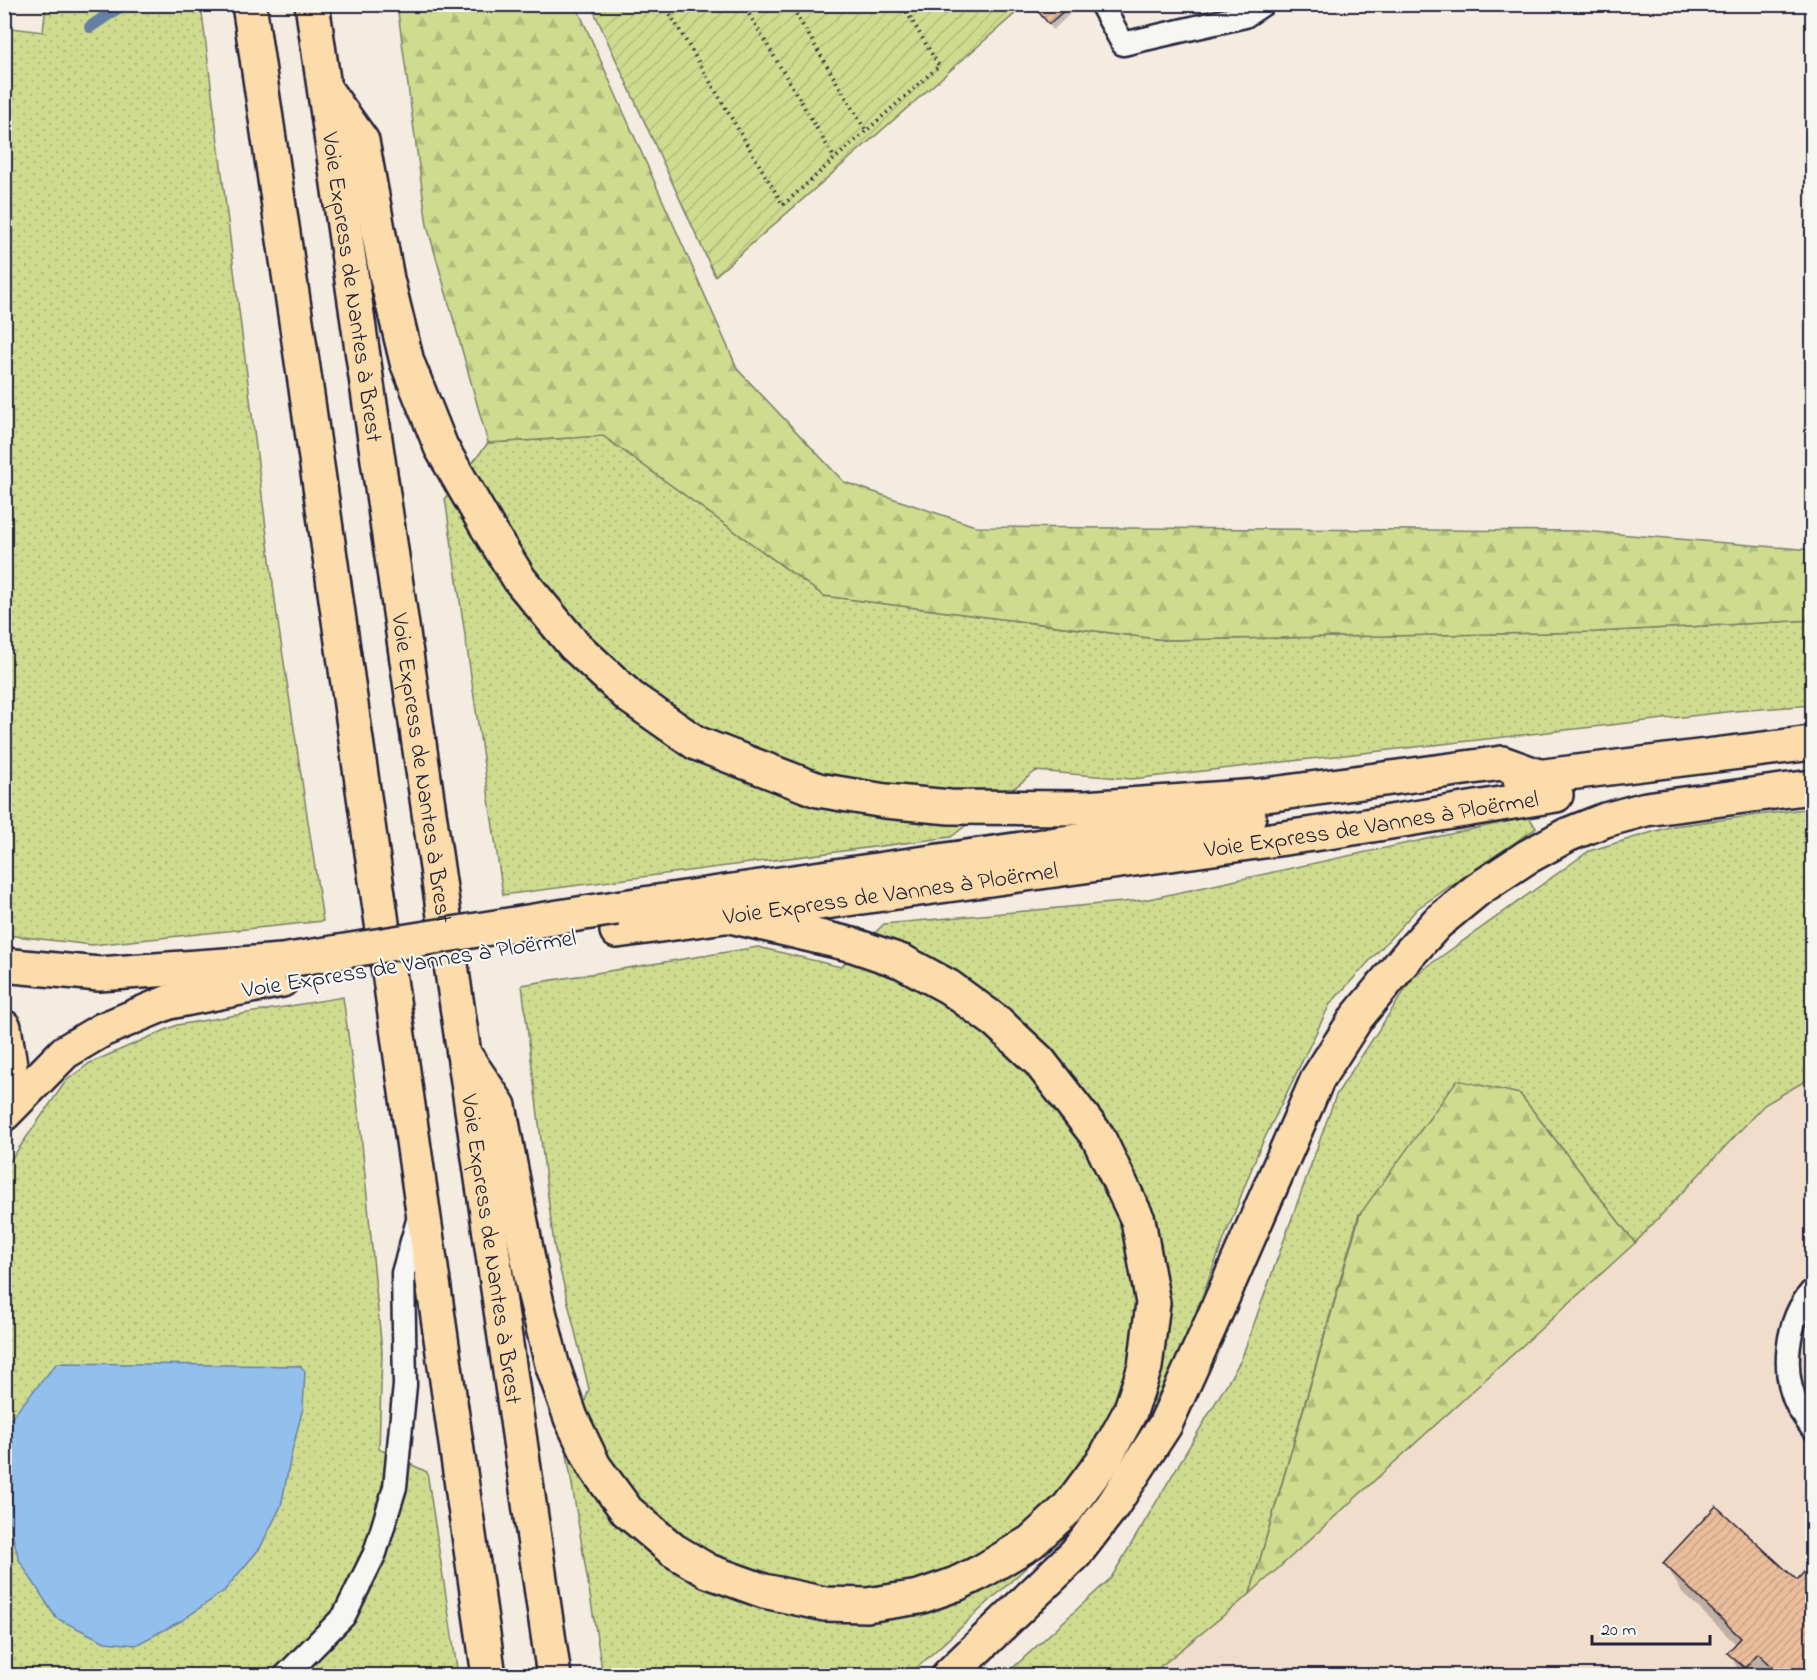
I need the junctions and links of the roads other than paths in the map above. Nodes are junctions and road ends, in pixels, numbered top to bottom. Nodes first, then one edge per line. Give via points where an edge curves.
1 (249, 4) edge
2 (312, 4) edge
3 (1101, 4) edge
4 (1263, 4) edge
5 (324, 87) junction
6 (1812, 743) edge
7 (1812, 765) edge
8 (1541, 777) junction
9 (1812, 787) edge
10 (730, 916) junction
11 (616, 919) junction
12 (4, 964) edge
13 (282, 970) junction
14 (4, 1027) edge
15 (464, 1054) junction
16 (4, 1094) edge
17 (4, 1114) edge
18 (422, 1210) junction
19 (1812, 1291) edge
20 (1812, 1428) edge
21 (285, 1676) edge
22 (489, 1676) edge
23 (554, 1676) edge
24 (948, 1676) edge

1 - 18 highway
2 - 5 highway, Voie Express de Nantes à Brest
3 - 4 lane via 1123,44 1245,16
5 - 8 highway via 362,141 387,279 407,362 441,447 520,580 574,645 630,696 696,743 818,790 950,807 1084,808 1258,796 1502,762
5 - 15 highway, Voie Express de Nantes à Brest
6 - 8 highway, Voie Express de Vannes à Ploërmel
7 - 10 highway, Voie Express de Vannes à Ploërmel via 1528,799 1335,831
8 - 11 highway, Voie Express de Vannes à Ploërmel via 1316,807
9 - 24 highway via 1646,809 1605,820 1527,857 1437,923 1357,1017 1318,1078 1165,1425 1075,1554
10 - 11 highway, Voie Express de Vannes à Ploërmel
10 - 15 highway via 853,945 903,962 949,987 987,1015 1039,1061 1098,1137 1138,1220 1153,1303 1145,1367 1130,1412 1105,1458 1067,1509 1032,1542 981,1572 919,1597 867,1605 825,1604 764,1591 708,1571 673,1550 627,1511 594,1466 563,1396 534,1291 499,1106
11 - 13 highway, Voie Express de Vannes à Ploërmel
12 - 13 highway, Voie Express de Vannes à Ploërmel via 99,974
13 - 17 highway, Voie Express de Vannes à Ploërmel via 170,1002 102,1030 65,1052
14 - 16 highway via 10,1065
15 - 23 highway, Voie Express de Nantes à Brest
18 - 21 lane via 403,1273 405,1385 395,1487 375,1553 344,1616
18 - 22 highway
19 - 20 lane via 1803,1301 1790,1337 1787,1370 1798,1407

